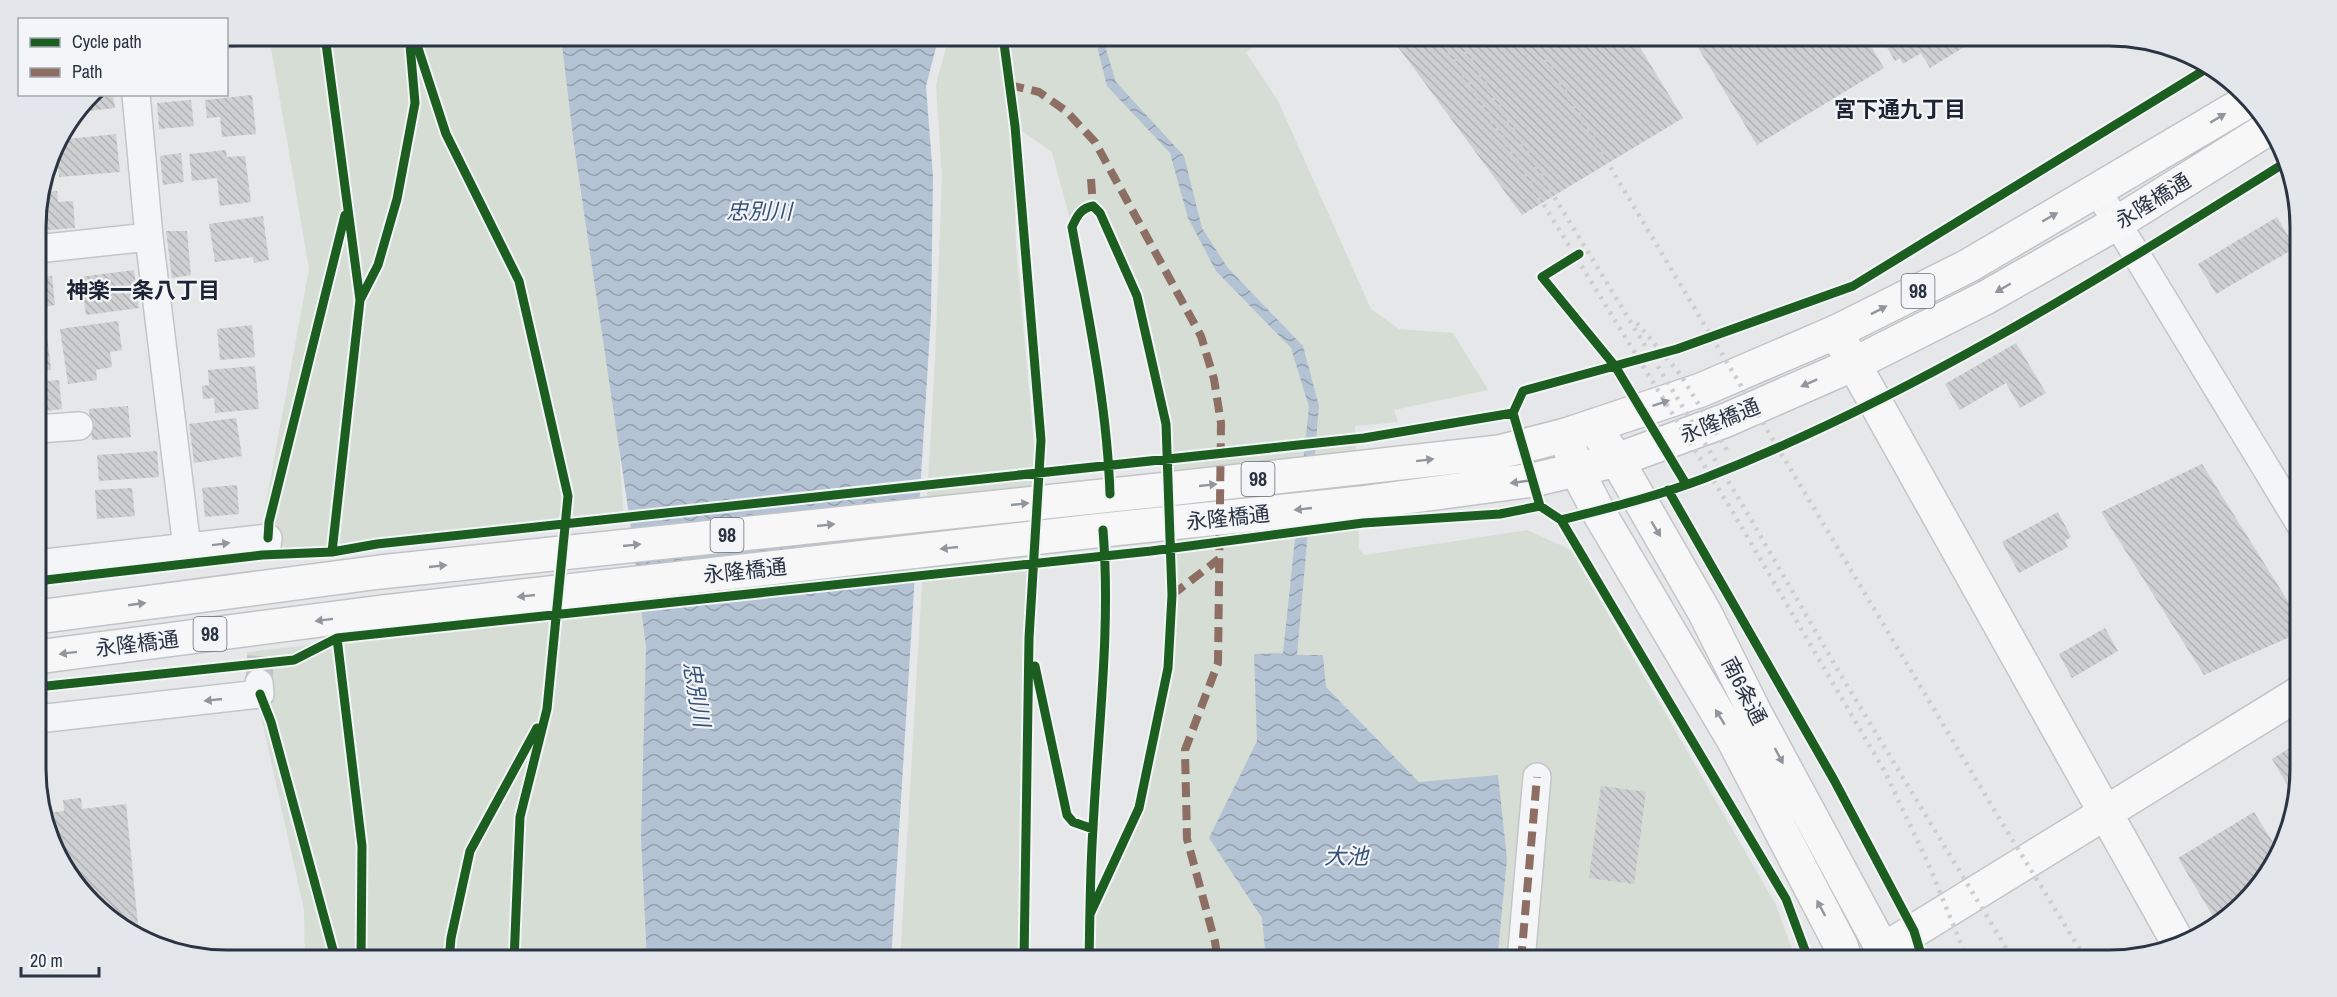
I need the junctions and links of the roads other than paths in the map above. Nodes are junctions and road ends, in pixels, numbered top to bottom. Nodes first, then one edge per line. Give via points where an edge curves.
1 (136, 96) edge
2 (2242, 104) edge
3 (2263, 132) edge
4 (2097, 190) junction
5 (2117, 224) junction
6 (149, 237) junction
7 (47, 248) edge
8 (1836, 332) junction
9 (1854, 364) junction
10 (79, 426) dead end
11 (47, 428) edge
12 (1580, 430) junction
13 (1617, 460) junction
14 (1576, 469) junction
15 (2290, 508) edge
16 (267, 545) dead end
17 (187, 548) junction
18 (47, 563) edge
19 (47, 616) edge
20 (47, 656) edge
21 (259, 683) dead end
22 (2290, 699) edge
23 (47, 718) edge
24 (1537, 777) dead end
25 (2105, 812) junction
26 (2176, 938) edge
27 (1522, 950) edge
28 (1842, 950) edge
29 (1882, 950) edge
30 (1893, 950) edge

1 - 6 street
4 -> 2 main road, 永隆橋通 / 98
3 - 5 main road, 永隆橋通 / 98
4 - 5 street
8 -> 4 main road, 永隆橋通 / 98 via 1968,266
5 -> 9 main road, 永隆橋通 / 98 via 1985,298
5 - 15 street
6 - 7 street
6 - 17 street
8 - 9 main road
12 -> 8 main road, 永隆橋通 / 98 via 1701,390
9 -> 13 main road, 永隆橋通 / 98 via 1724,421
9 - 25 main road
10 - 11 street
12 - 13 main road, 南6条通
12 - 14 main road, 南6条通
19 -> 12 main road, 永隆橋通 / 98 via 380,572 1499,452
13 - 14 main road, 永隆橋通 / 98
13 -> 29 main road, 南6条通 via 1705,613
14 -> 20 main road, 永隆橋通 / 98 via 1533,480 1361,503 382,612
28 -> 14 main road, 南6条通 via 1732,739
17 -> 16 street via 268,538
17 - 18 street
21 -> 23 street via 260,694
22 - 25 main road
24 - 27 street
25 - 26 main road
25 - 30 main road

